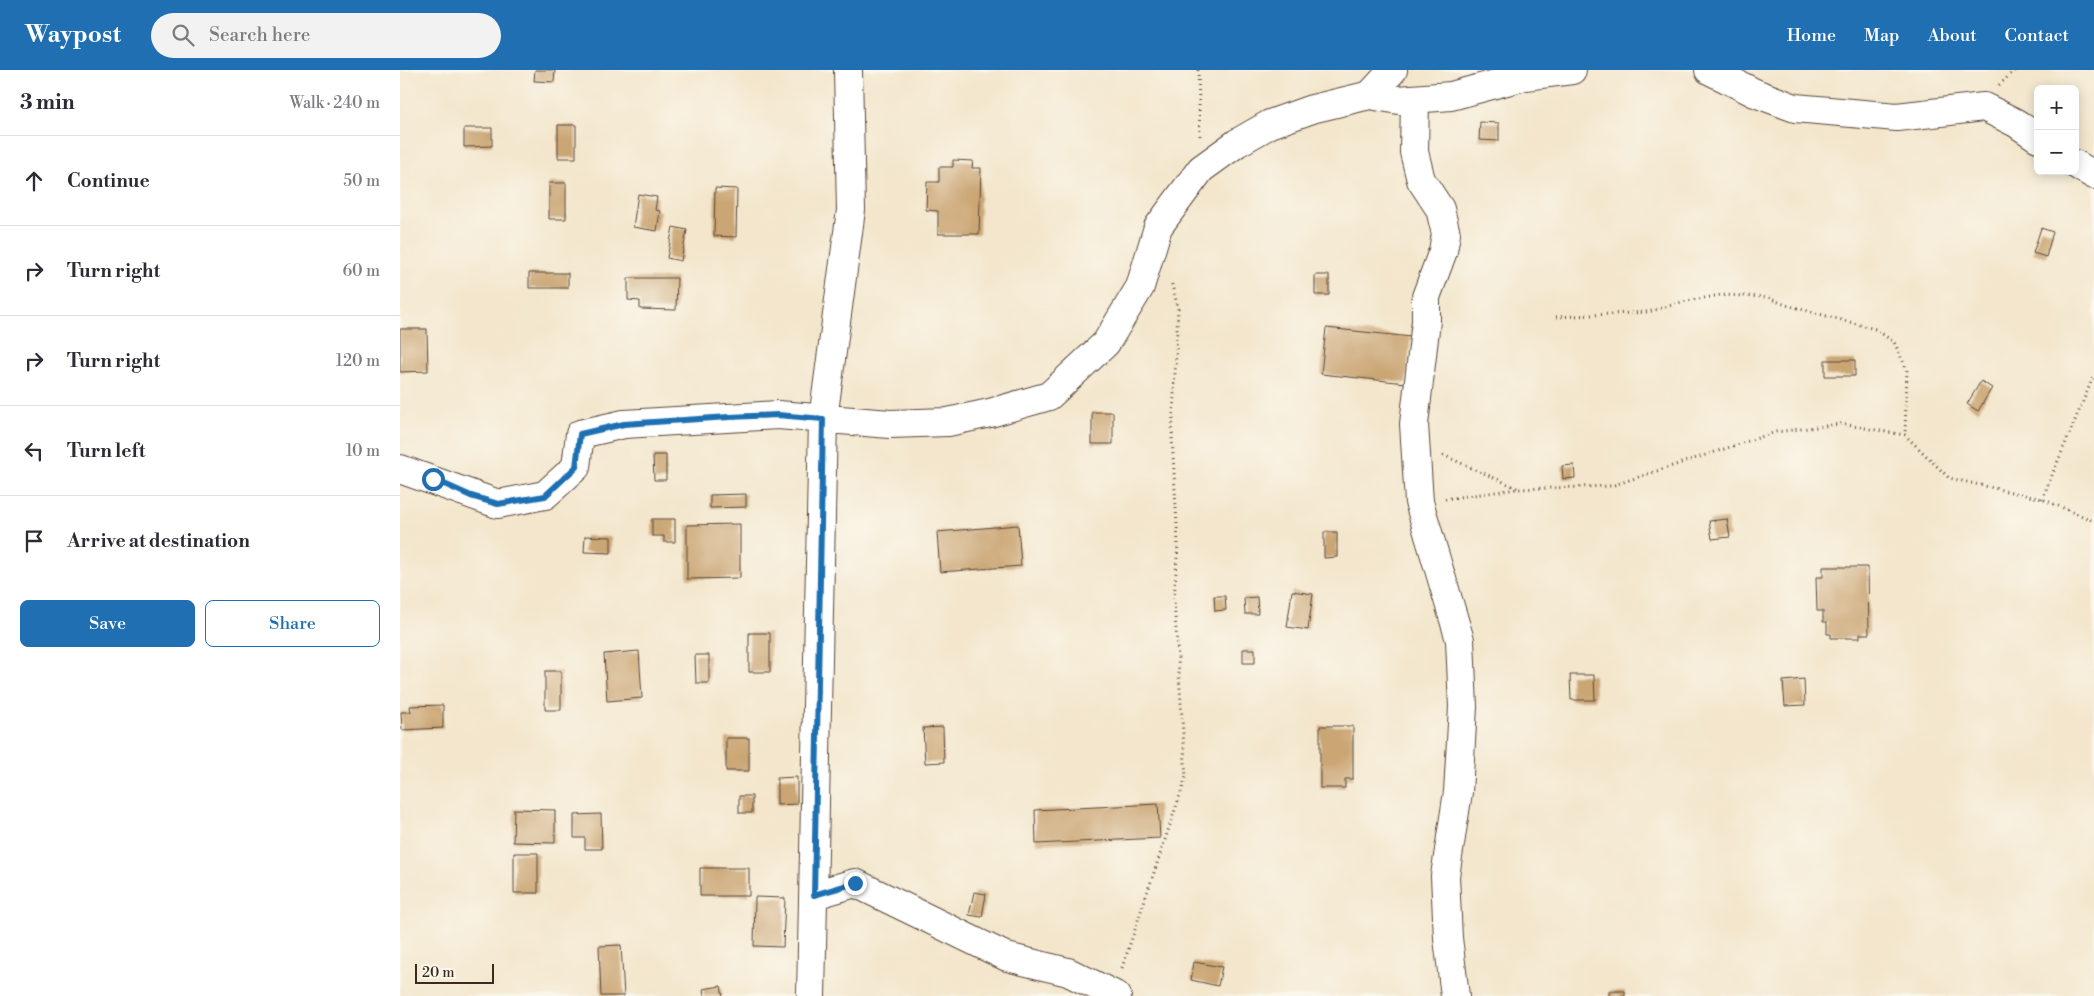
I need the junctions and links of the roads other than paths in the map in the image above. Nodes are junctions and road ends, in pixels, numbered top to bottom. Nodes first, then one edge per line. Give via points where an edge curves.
1 (848, 70) edge
2 (1393, 70) edge
3 (1572, 70) edge
4 (1709, 70) edge
5 (1370, 95) junction
6 (1416, 100) junction
7 (2034, 135) edge
8 (2079, 167) edge
9 (2094, 176) edge
10 (823, 419) junction
11 (400, 469) edge
12 (814, 895) junction
13 (1115, 995) edge
14 (811, 996) edge
15 (1455, 996) edge

1 - 10 street via 851,210
2 - 5 street
3 - 6 street via 1525,76 1451,96
4 - 7 street via 1795,108 1897,117 1984,107
5 - 6 street
5 - 10 street via 1312,109 1270,124 1202,169 1158,228 1140,287 1106,343 1049,396 948,422 890,424
6 - 15 street via 1414,152 1422,180 1440,209 1446,234 1426,297 1414,424 1419,502 1460,640 1463,707 1458,792 1445,876
8 - 9 street
10 - 11 street via 778,415 729,417 624,424 580,434 576,467 545,496 498,504
10 - 12 street
12 - 13 street via 855,883 1007,957 1068,972
12 - 14 street

